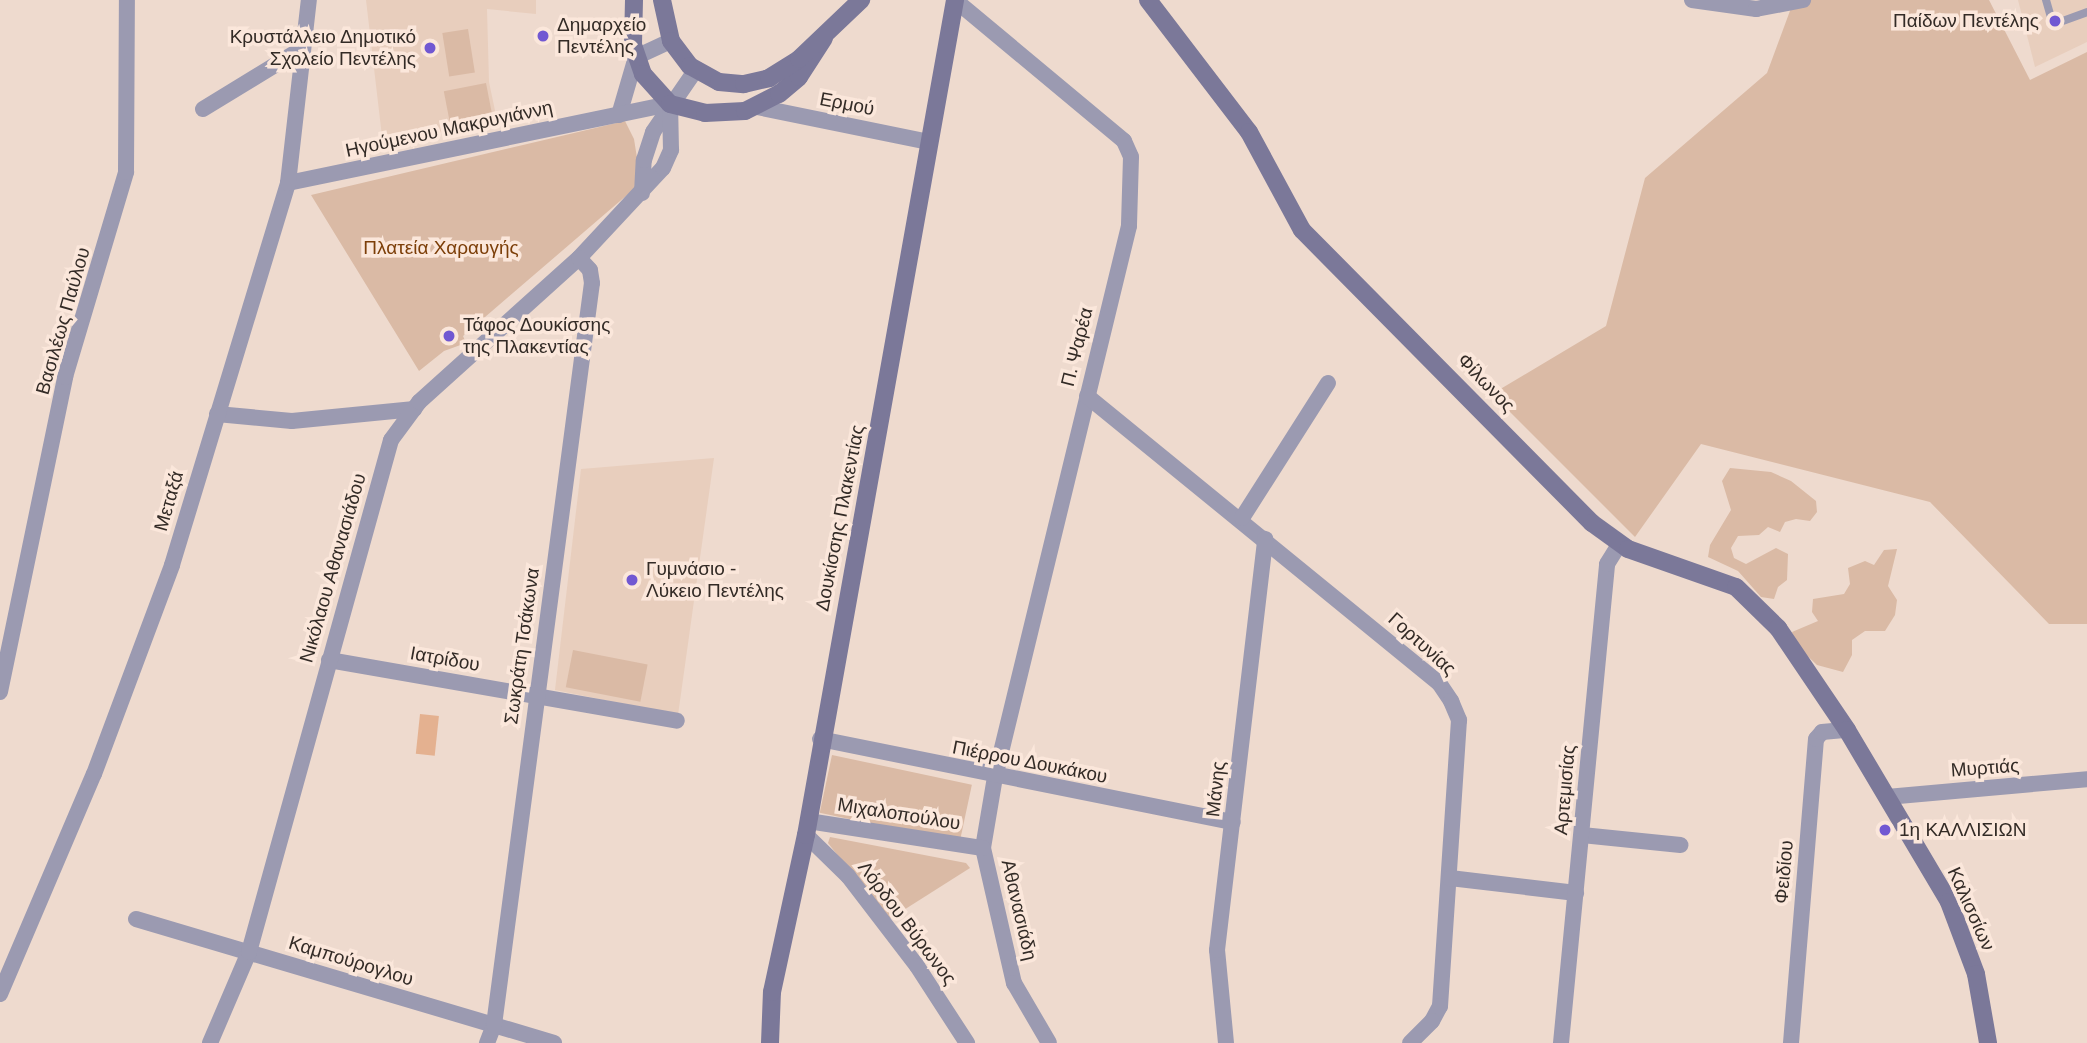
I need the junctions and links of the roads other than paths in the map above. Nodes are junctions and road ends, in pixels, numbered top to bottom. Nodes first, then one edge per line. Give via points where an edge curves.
1 (127, 0) edge
2 (309, 0) edge
3 (634, 0) edge
4 (662, 0) edge
5 (861, 0) edge
6 (955, 0) edge
7 (1149, 0) edge
8 (1692, 0) edge
9 (1803, 0) edge
10 (2046, 0) edge
11 (2087, 12) edge
12 (824, 38) junction
13 (671, 41) junction
14 (303, 48) junction
15 (636, 57) junction
16 (695, 71) junction
17 (670, 104) junction
18 (757, 107) junction
19 (203, 109) dead end
20 (619, 115) junction
21 (929, 142) junction
22 (288, 183) junction
23 (642, 193) junction
24 (579, 257) junction
25 (1328, 383) dead end
26 (1087, 396) junction
27 (414, 409) junction
28 (217, 414) junction
29 (1242, 518) junction
30 (1265, 539) junction
31 (1619, 545) junction
32 (329, 660) junction
33 (0, 692) edge
34 (536, 696) junction
35 (677, 721) dead end
36 (1847, 730) junction
37 (820, 739) junction
38 (995, 778) junction
39 (2087, 779) edge
40 (1886, 797) junction
41 (1233, 822) junction
42 (807, 828) junction
43 (1582, 835) junction
44 (1680, 845) dead end
45 (983, 848) junction
46 (1450, 878) junction
47 (1576, 893) junction
48 (136, 919) dead end
49 (249, 953) junction
50 (0, 994) edge
51 (494, 1025) junction
52 (210, 1043) edge
53 (487, 1043) edge
54 (554, 1043) edge
55 (770, 1043) edge
56 (967, 1043) edge
57 (1049, 1043) edge
58 (1226, 1043) edge
59 (1410, 1043) edge
60 (1561, 1043) edge
61 (1791, 1043) edge
62 (1988, 1043) edge

1 - 33 street, Βασιλέως Παύλου via 126,172 65,377
2 - 14 street, Μεταξά
3 - 15 main road via 631,25
4 - 13 main road
5 - 12 main road
6 - 21 main road, Δουκίσσης Πλακεντίας
6 - 26 street, Π. Ψαρέα via 1124,141 1131,157 1129,226
7 - 31 main road, Φίλωνος via 1250,132 1302,230
8 - 9 street via 1756,9
10 - 11 lane via 2051,18 2060,22
12 - 16 main road via 799,59 757,82 719,82
12 - 18 main road via 799,77
13 - 15 street
13 - 16 main road
14 - 19 street
14 - 22 street, Μεταξά
15 - 17 main road via 648,82
15 - 20 street
16 - 17 street
17 - 18 main road via 712,113
17 - 20 street, Ηγούμενου Μακρυγιάννη
17 - 23 street via 648,144
17 - 23 street, Νικόλαου Αθανασιάδου via 671,150
18 - 21 street, Ερμού
20 - 22 street, Ηγούμενου Μακρυγιάννη
21 - 37 main road, Δουκίσσης Πλακεντίας
22 - 28 street, Μεταξά
23 - 24 street, Νικόλαου Αθανασιάδου
24 - 27 street, Νικόλαου Αθανασιάδου
24 - 34 street, Σωκράτη Τσάκωνα via 590,270 592,283
25 - 29 street
26 - 29 street, Γορτυνίας
26 - 38 street, Π. Ψαρέα
27 - 28 street via 292,421
27 - 32 street, Νικόλαου Αθανασιάδου via 391,440
28 - 50 street, Μεταξά via 172,565 109,735
29 - 30 street, Γορτυνίας
30 - 41 street, Μάνης
30 - 46 street, Γορτυνίας via 1439,683 1451,701 1459,720
31 - 36 main road, Φίλωνος via 1748,595 1797,654
31 - 43 street, Αρτεμισίας via 1607,564
32 - 34 street, Ιατρίδου
32 - 49 street, Νικόλαου Αθανασιάδου
34 - 35 street, Ιατρίδου
34 - 51 street, Σωκράτη Τσάκωνα
36 - 40 main road, Καλισσίων
36 - 61 street, Φειδίου via 1822,732 1816,739
37 - 38 street, Πιέρρου Δουκάκου
37 - 42 main road, Δουκίσσης Πλακεντίας
38 - 41 street, Πιέρρου Δουκάκου
38 - 45 street, Αθανασιάδη
39 - 40 street, Μυρτιάς
40 - 62 main road, Καλισσίων via 1933,873 1964,937 1976,974
41 - 58 street, Μάνης via 1217,950
42 - 45 street, Μιχαλοπούλου
42 - 55 main road, Δουκίσσης Πλακεντίας via 772,992
42 - 56 street, Λόρδου Βύρωνος via 917,966
43 - 44 street
43 - 47 street, Αρτεμισίας
45 - 57 street, Αθανασιάδη via 1014,983
46 - 47 street
46 - 59 street, Γορτυνίας via 1440,1006
47 - 60 street, Αρτεμισίας
48 - 49 street, Καμπούρογλου
49 - 51 street, Καμπούρογλου
49 - 52 street, Νικόλαου Αθανασιάδου
51 - 53 street, Σωκράτη Τσάκωνα
51 - 54 street, Καμπούρογλου

